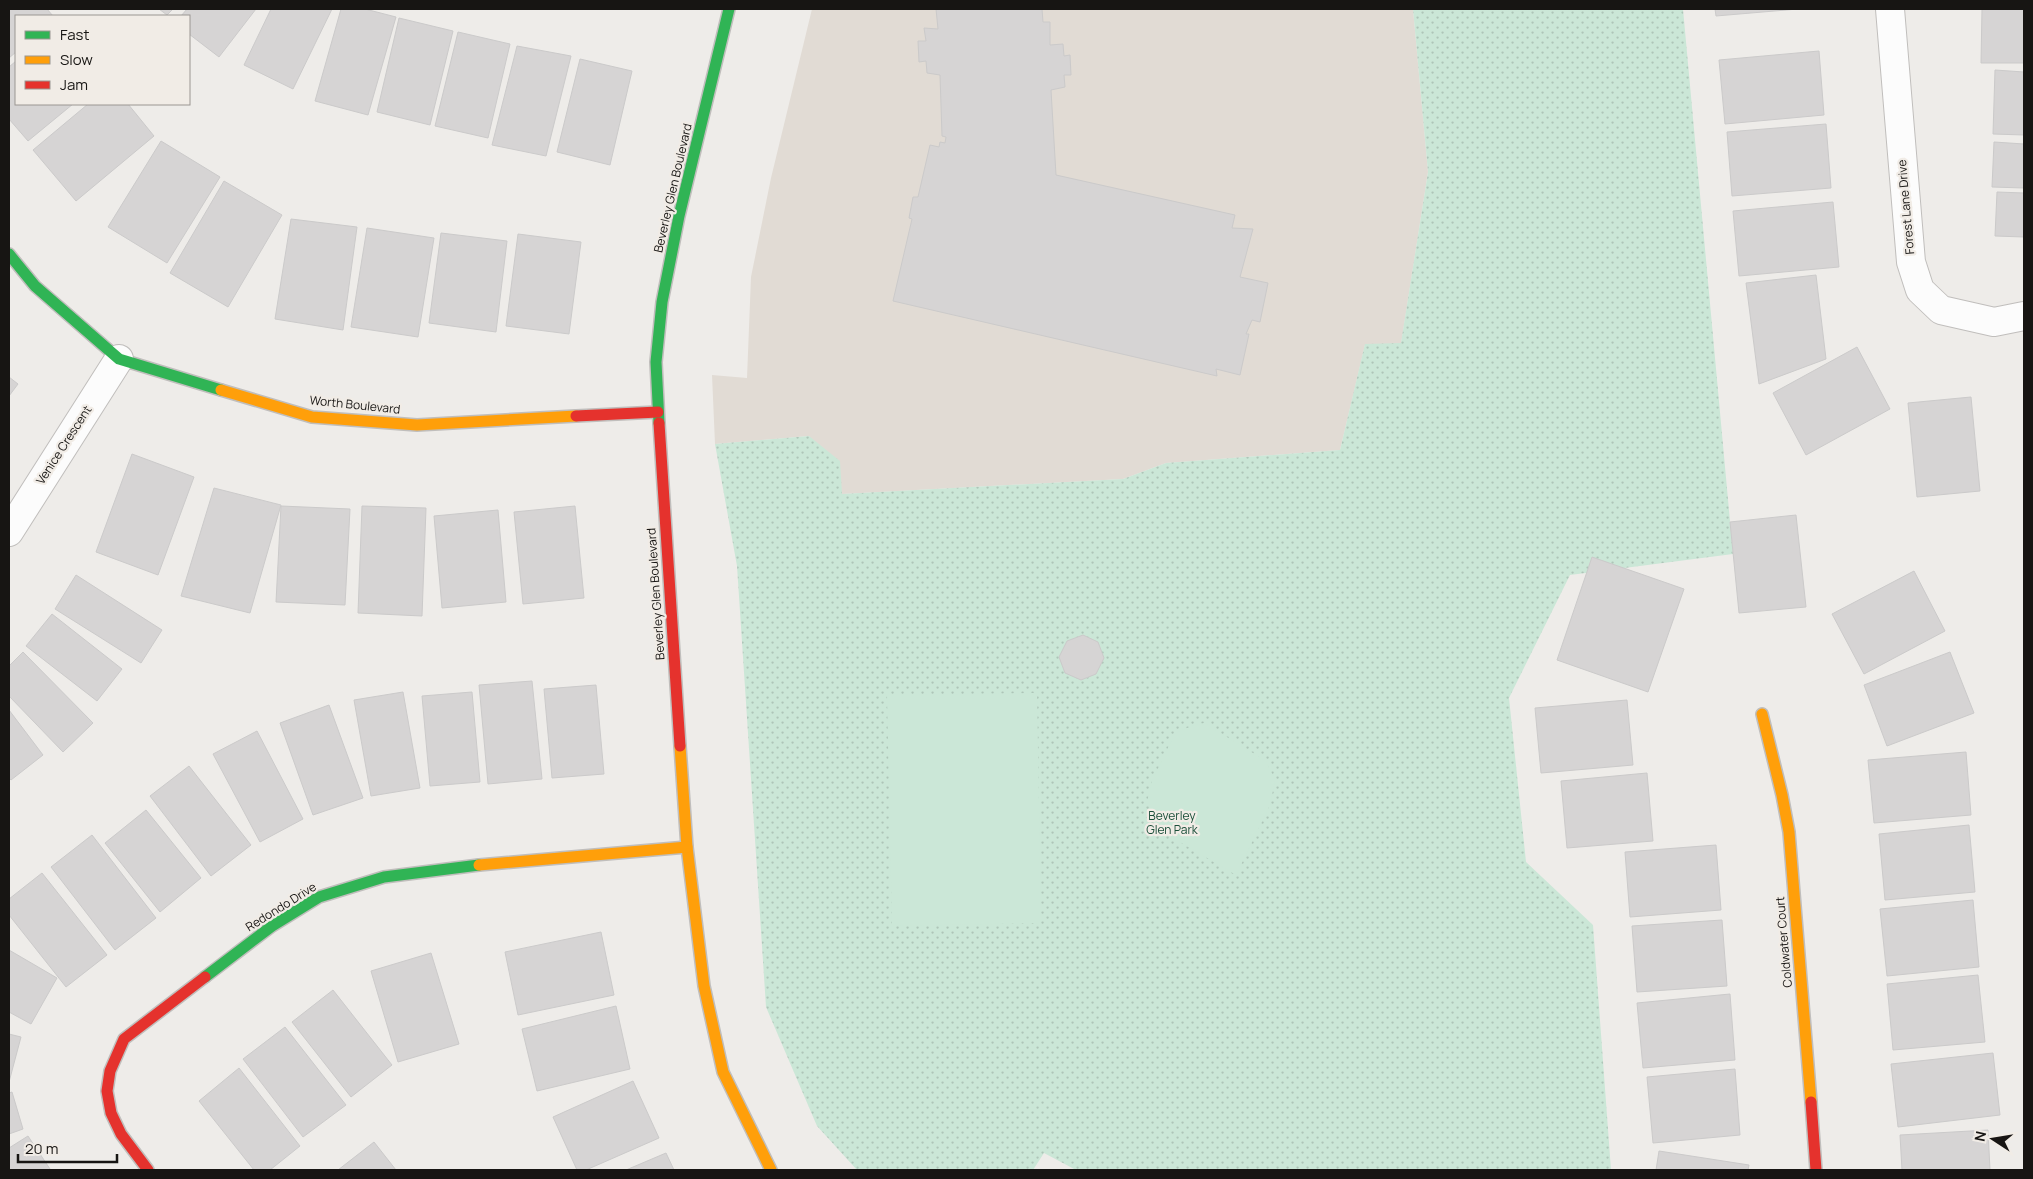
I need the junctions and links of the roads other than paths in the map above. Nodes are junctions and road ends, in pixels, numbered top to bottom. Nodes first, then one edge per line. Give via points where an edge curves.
1 (726, 9) edge
2 (1890, 9) edge
3 (9, 254) edge
4 (2024, 316) edge
5 (119, 359) junction
6 (658, 412) junction
7 (9, 532) edge
8 (1762, 714) dead end
9 (687, 847) junction
10 (148, 1170) edge
11 (771, 1170) edge
12 (1816, 1170) edge

1 - 6 street, Beverley Glen Boulevard via 662,302 656,362
2 - 4 street, Forest Lane Drive via 1911,262 1920,290 1941,310 1994,322
3 - 5 street, Worth Boulevard via 36,286
5 - 6 street, Worth Boulevard via 312,417 416,425
5 - 7 street, Venice Crescent
6 - 9 street, Beverley Glen Boulevard
8 - 12 street, Coldwater Court via 1789,832
9 - 10 street, Redondo Drive via 453,867 384,877 319,897 272,926 124,1039 112,1067 107,1091 114,1123
9 - 11 street, Beverley Glen Boulevard via 704,986 723,1072

